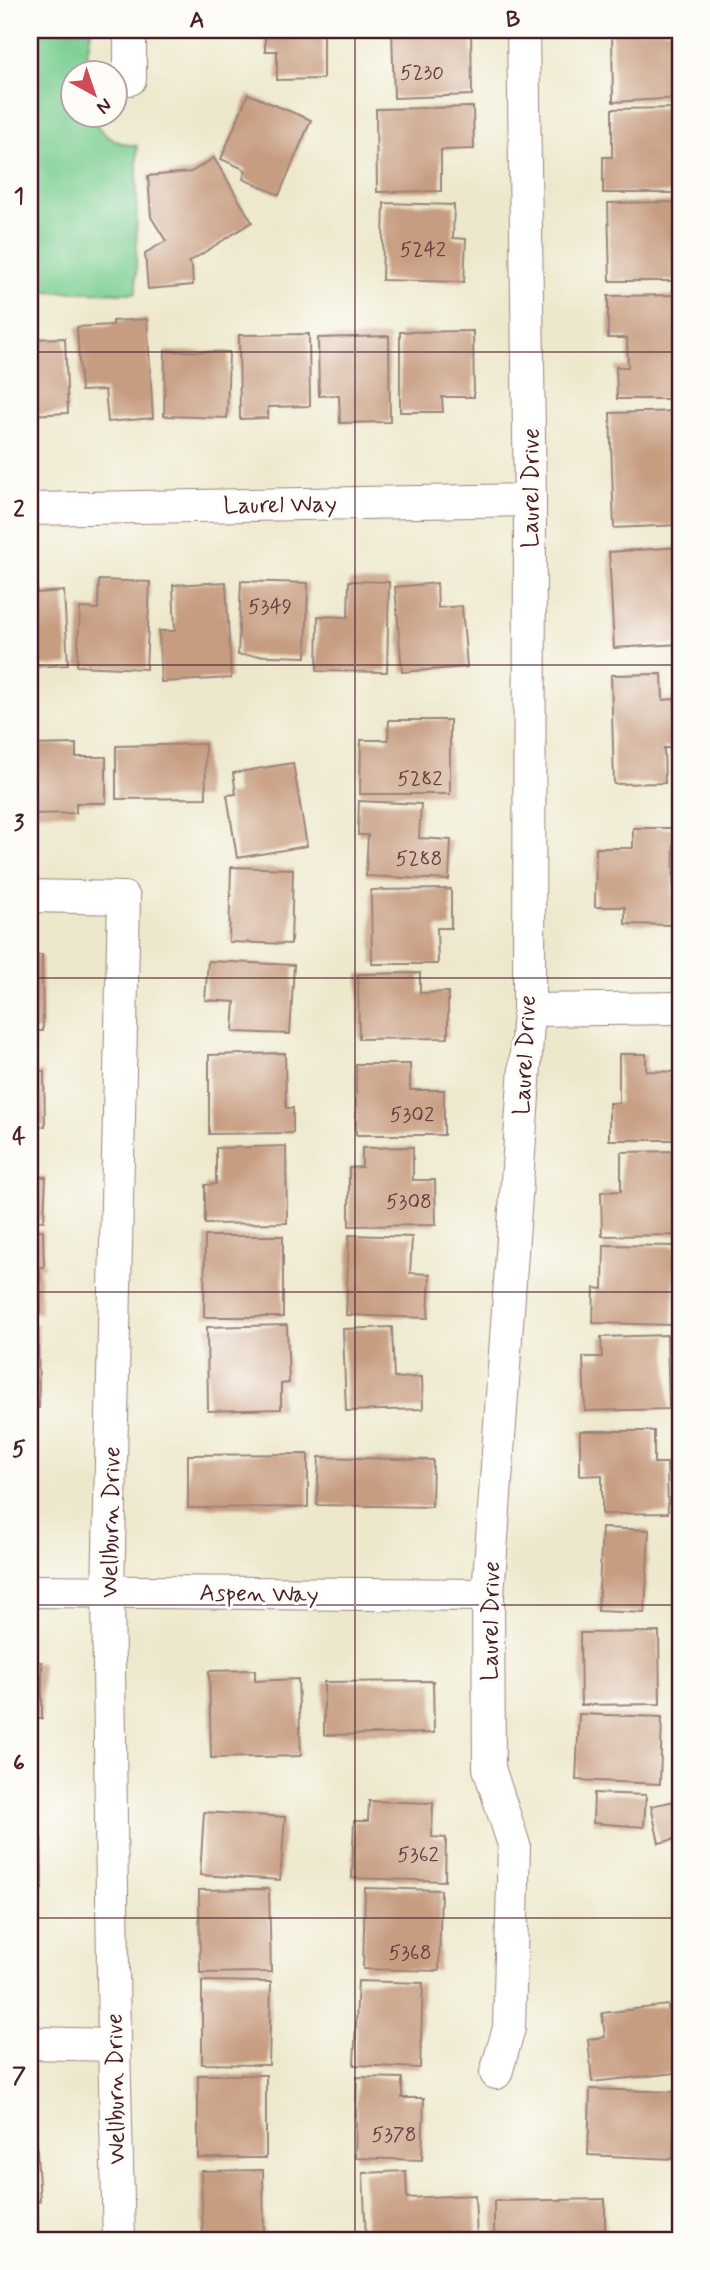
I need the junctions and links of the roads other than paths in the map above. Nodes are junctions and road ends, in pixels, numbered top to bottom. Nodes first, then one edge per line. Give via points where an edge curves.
1 (130, 30) edge
2 (523, 30) edge
3 (130, 60) edge
4 (530, 500) junction
5 (30, 509) edge
6 (30, 896) edge
7 (680, 1008) edge
8 (528, 1010) junction
9 (30, 1591) edge
10 (108, 1592) junction
11 (488, 1595) junction
12 (30, 2043) edge
13 (114, 2045) junction
14 (496, 2073) dead end
15 (119, 2240) edge

1 - 3 street
2 - 4 street, Laurel Drive
4 - 5 street, Laurel Way
4 - 8 street, Laurel Drive
6 - 10 street, Wellburn Drive via 124,898
7 - 8 street
8 - 11 street, Laurel Drive
9 - 10 street, Aspen Way
10 - 11 street, Aspen Way
10 - 13 street, Wellburn Drive
11 - 14 street, Laurel Drive via 489,1768 514,1845 509,2028
12 - 13 street
13 - 15 street, Wellburn Drive

